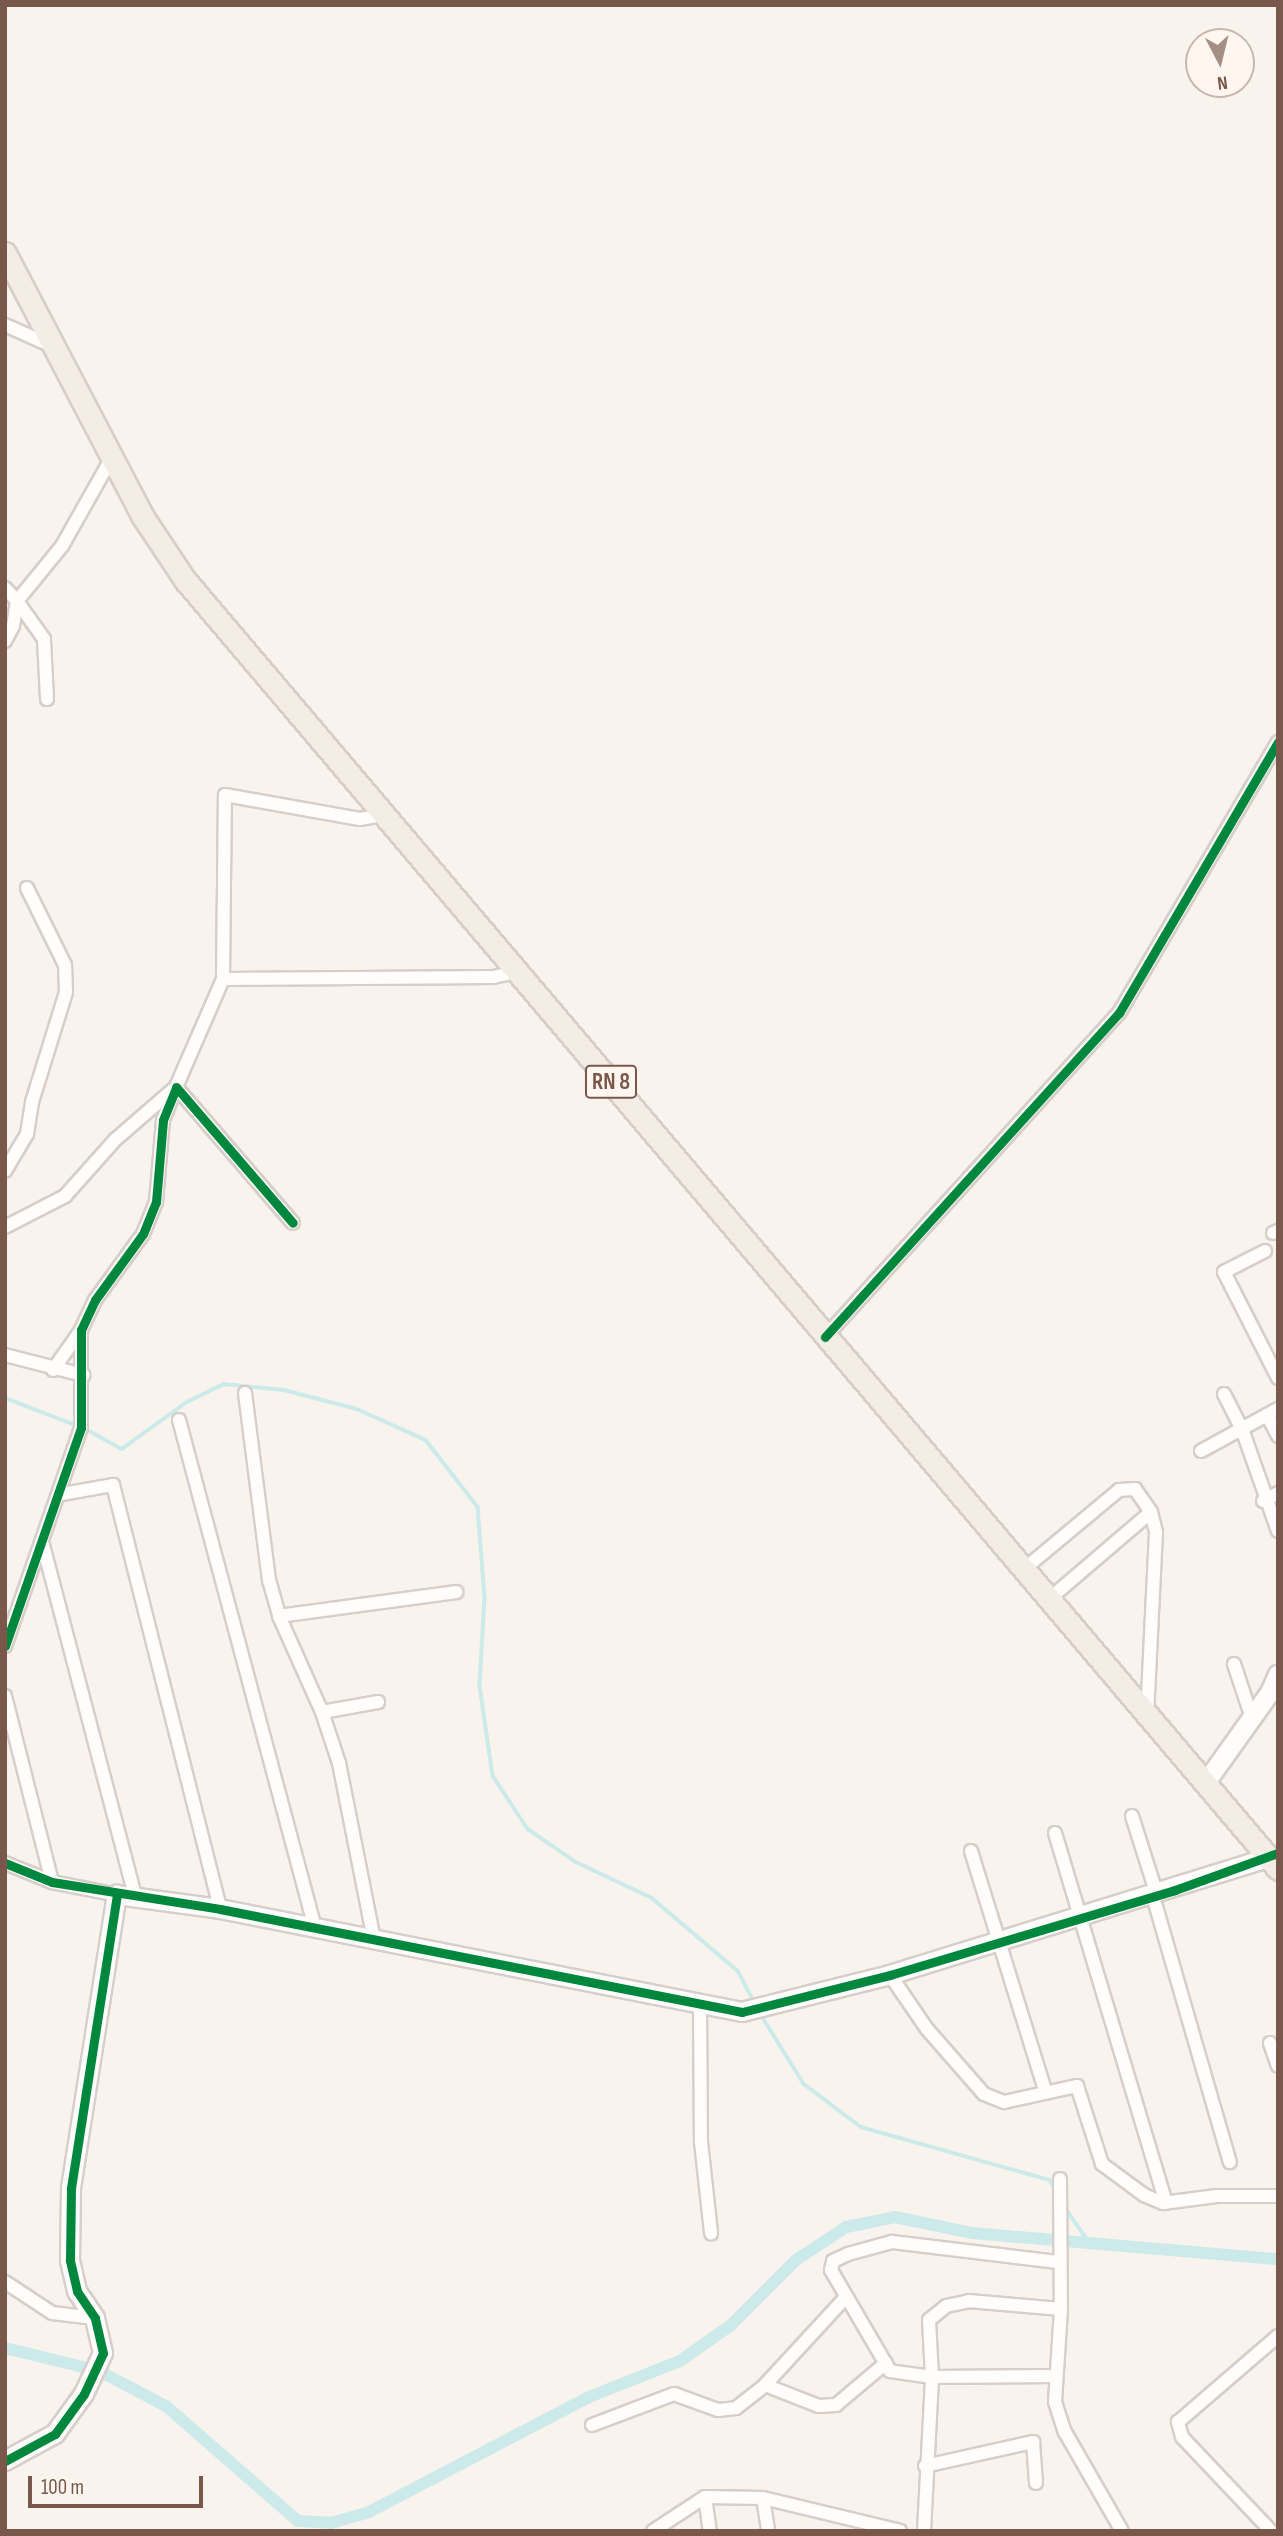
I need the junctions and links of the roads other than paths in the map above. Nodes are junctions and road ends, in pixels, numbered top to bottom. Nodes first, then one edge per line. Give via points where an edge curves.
1 (5, 253) edge
2 (5, 326) edge
3 (54, 347) junction
4 (111, 459) junction
5 (5, 588) edge
6 (17, 601) junction
7 (5, 640) edge
8 (47, 699) dead end
9 (1278, 742) edge
10 (383, 815) junction
11 (27, 888) dead end
12 (517, 972) junction
13 (223, 979) junction
14 (176, 1087) junction
15 (5, 1171) edge
16 (293, 1223) dead end
17 (5, 1227) edge
18 (1265, 1251) dead end
19 (81, 1330) junction
20 (825, 1338) junction
21 (5, 1355) edge
22 (53, 1370) junction
23 (83, 1376) junction
24 (1278, 1378) edge
25 (245, 1393) dead end
26 (1224, 1394) dead end
27 (1272, 1412) edge
28 (179, 1420) dead end
29 (1242, 1429) junction
30 (1278, 1436) edge
31 (1200, 1451) dead end
32 (1278, 1493) edge
33 (62, 1494) junction
34 (1264, 1501) junction
35 (1151, 1512) junction
36 (1278, 1531) edge
37 (43, 1545) junction
38 (1023, 1570) junction
39 (456, 1592) dead end
40 (1048, 1600) junction
41 (279, 1616) junction
42 (5, 1646) edge
43 (1234, 1664) dead end
44 (1278, 1675) edge
45 (5, 1696) edge
46 (379, 1702) dead end
47 (322, 1712) junction
48 (1147, 1716) junction
49 (1252, 1718) junction
50 (1205, 1784) junction
51 (1132, 1816) dead end
52 (1055, 1833) dead end
53 (971, 1851) dead end
54 (1275, 1860) edge
55 (5, 1863) edge
56 (52, 1882) junction
57 (126, 1895) junction
58 (1155, 1896) junction
59 (220, 1909) junction
60 (1081, 1918) junction
61 (315, 1928) junction
62 (374, 1940) junction
63 (999, 1942) junction
64 (890, 1975) junction
65 (700, 2005) junction
66 (1270, 2043) dead end
67 (1278, 2066) edge
68 (1046, 2093) junction
69 (1230, 2162) dead end
70 (1060, 2179) dead end
71 (1278, 2196) edge
72 (1166, 2203) junction
73 (711, 2233) dead end
74 (1058, 2258) junction
75 (5, 2282) edge
76 (845, 2298) junction
77 (1061, 2309) junction
78 (95, 2318) junction
79 (1278, 2336) edge
80 (886, 2363) junction
81 (1054, 2376) junction
82 (932, 2377) junction
83 (765, 2385) junction
84 (592, 2425) dead end
85 (5, 2461) edge
86 (925, 2466) junction
87 (1036, 2483) dead end
88 (705, 2497) junction
89 (763, 2498) junction
90 (1119, 2528) edge
91 (653, 2531) edge
92 (710, 2531) edge
93 (768, 2531) edge
94 (900, 2531) edge
95 (924, 2531) edge
96 (1272, 2531) edge

1 - 3 main road, RN 8
2 - 3 street
3 - 4 main road, RN 8
4 - 6 street via 62,545
4 - 10 main road, RN 8 via 185,580
5 - 6 street
6 - 7 street via 13,626
6 - 8 street via 44,639
9 - 20 street via 1119,1013
10 - 12 main road, RN 8
10 - 13 street via 360,819 225,795
11 - 15 street via 65,965 66,992 32,1102 27,1134
12 - 13 street via 493,977
12 - 20 main road, RN 8
13 - 14 street
14 - 16 street
14 - 17 street via 116,1139 65,1196
14 - 19 street via 163,1120 156,1202 143,1234 95,1300
18 - 24 street via 1224,1272
19 - 22 street
19 - 23 street
20 - 38 main road, RN 8
21 - 22 street
22 - 23 street
23 - 33 street via 81,1428
25 - 41 street via 269,1580
26 - 29 street
27 - 29 street
27 - 30 street
28 - 61 street
29 - 31 street
29 - 34 street
32 - 34 street
33 - 37 street
33 - 59 street via 113,1485
34 - 36 street
35 - 38 street via 1135,1489 1119,1490
35 - 40 street
35 - 48 street via 1157,1564
37 - 42 street
37 - 57 street
38 - 40 main road, RN 8
39 - 41 street
40 - 48 main road, RN 8
41 - 47 street
43 - 49 street
44 - 49 street
45 - 56 street
46 - 47 street
47 - 62 street via 339,1763
48 - 50 main road, RN 8
49 - 50 street
50 - 54 main road, RN 8
51 - 58 street
52 - 60 street
53 - 63 street
54 - 58 street
55 - 56 street
56 - 57 street
57 - 59 street
57 - 78 street via 71,2188 70,2260 77,2291
58 - 60 street
58 - 69 street
59 - 61 street
60 - 63 street
60 - 72 street
61 - 62 street
62 - 65 street
63 - 64 street
63 - 68 street
64 - 65 street via 742,2012
64 - 68 street via 963,2075 984,2094 1004,2102
65 - 73 street via 701,2142
66 - 67 street
68 - 72 street via 1077,2086 1102,2164 1144,2195
70 - 74 street
71 - 72 street via 1217,2196
74 - 76 street via 892,2242 833,2261 831,2270
74 - 77 street
75 - 78 street via 52,2313
76 - 80 street
76 - 83 street
77 - 81 street
77 - 82 street via 969,2301 946,2306 929,2320
78 - 85 street via 103,2353 84,2394 55,2434
79 - 96 street via 1178,2423 1182,2437
80 - 82 street via 890,2371
80 - 83 street via 835,2405 819,2406
81 - 82 street
81 - 90 street via 1055,2402 1065,2432
82 - 86 street
83 - 84 street via 736,2408 708,2408 674,2394
86 - 87 street via 1033,2442
86 - 95 street
88 - 89 street
88 - 91 street
88 - 92 street
89 - 93 street
89 - 94 street

